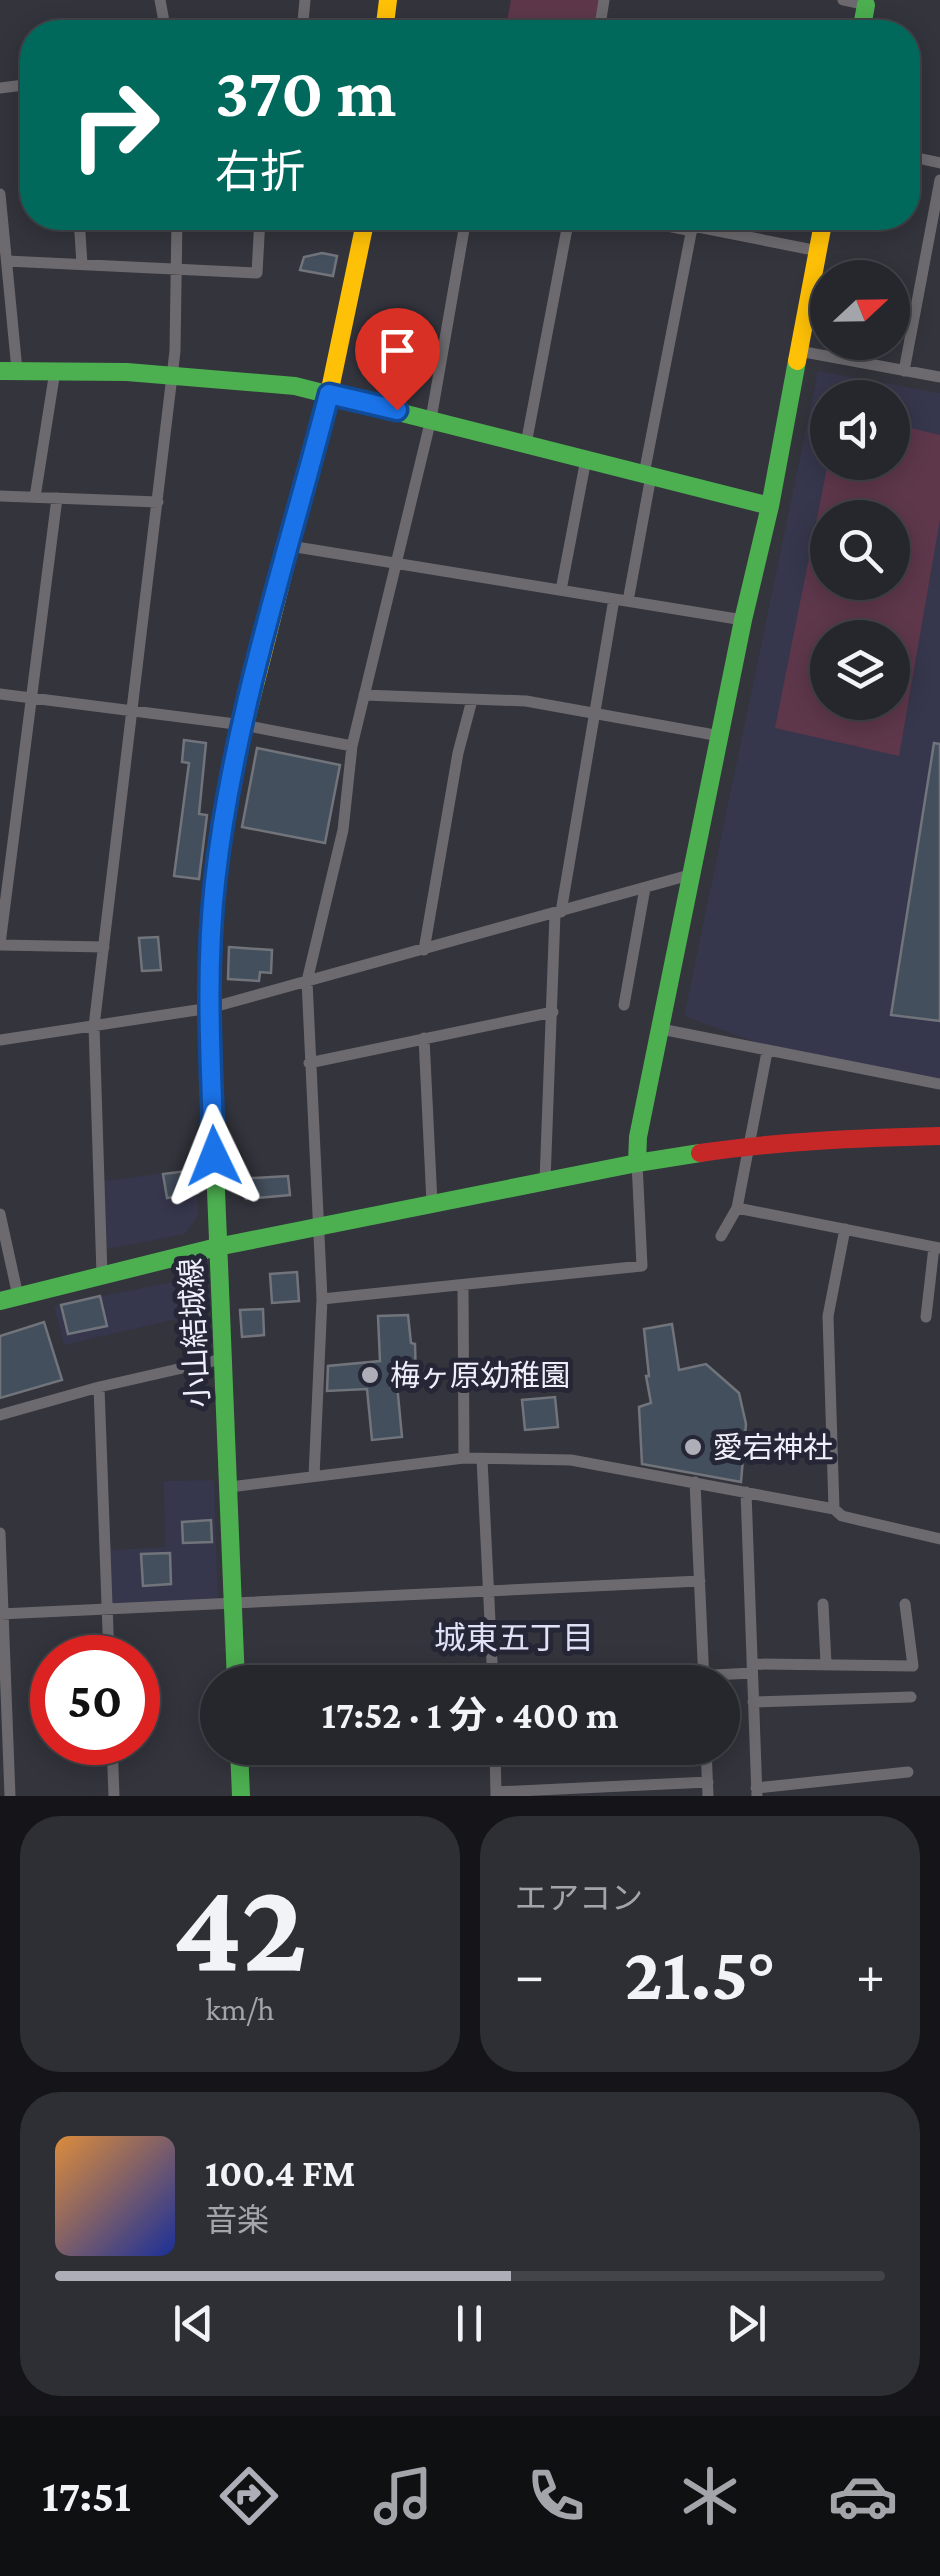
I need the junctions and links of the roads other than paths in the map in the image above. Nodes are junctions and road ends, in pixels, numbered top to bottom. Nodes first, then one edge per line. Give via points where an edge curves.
1 (843, 0) edge
2 (867, 2) edge
3 (940, 180) edge
4 (0, 194) edge
5 (80, 230) edge
6 (177, 230) edge
7 (259, 230) edge
8 (363, 230) edge
9 (464, 230) edge
10 (567, 230) edge
11 (692, 230) edge
12 (717, 230) edge
13 (822, 230) edge
14 (818, 251) junction
15 (7, 261) junction
16 (82, 264) junction
17 (176, 270) junction
18 (800, 350) junction
19 (8, 370) edge
20 (904, 370) junction
21 (55, 371) junction
22 (170, 376) junction
23 (940, 377) edge
24 (329, 394) junction
25 (431, 418) junction
26 (526, 444) junction
27 (586, 459) junction
28 (648, 475) junction
29 (0, 496) edge
30 (35, 497) junction
31 (57, 498) junction
32 (158, 502) junction
33 (770, 506) junction
34 (290, 546) junction
35 (396, 562) junction
36 (561, 590) junction
37 (621, 600) junction
38 (742, 620) junction
39 (0, 694) edge
40 (364, 695) junction
41 (30, 698) junction
42 (472, 700) junction
43 (133, 711) junction
44 (597, 712) junction
45 (243, 725) junction
46 (720, 736) junction
47 (352, 746) junction
48 (693, 874) junction
49 (645, 888) junction
50 (558, 913) junction
51 (0, 944) edge
52 (104, 947) junction
53 (424, 950) junction
54 (308, 981) junction
55 (624, 1005) dead end
56 (210, 1008) junction
57 (553, 1012) junction
58 (94, 1026) junction
59 (661, 1028) junction
60 (424, 1038) junction
61 (0, 1040) edge
62 (768, 1052) junction
63 (309, 1062) junction
64 (940, 1084) edge
65 (940, 1136) edge
66 (748, 1146) junction
67 (638, 1163) junction
68 (545, 1180) junction
69 (432, 1204) junction
70 (737, 1208) junction
71 (0, 1214) edge
72 (318, 1227) junction
73 (845, 1229) junction
74 (721, 1236) dead end
75 (218, 1247) junction
76 (937, 1248) edge
77 (102, 1275) junction
78 (463, 1285) junction
79 (9, 1299) edge
80 (322, 1299) junction
81 (926, 1318) dead end
82 (222, 1359) junction
83 (98, 1387) junction
84 (0, 1414) edge
85 (464, 1458) junction
86 (482, 1458) junction
87 (314, 1476) junction
88 (696, 1482) junction
89 (230, 1488) junction
90 (746, 1492) junction
91 (834, 1510) junction
92 (0, 1533) edge
93 (940, 1539) edge
94 (700, 1581) junction
95 (488, 1590) junction
96 (233, 1601) junction
97 (824, 1604) dead end
98 (905, 1604) dead end
99 (107, 1609) junction
100 (1, 1614) edge
101 (108, 1635) edge
102 (826, 1663) junction
103 (235, 1665) edge
104 (492, 1665) edge
105 (703, 1665) edge
106 (752, 1669) junction
107 (740, 1672) edge
108 (911, 1697) dead end
109 (754, 1702) junction
110 (113, 1765) edge
111 (240, 1765) edge
112 (495, 1765) edge
113 (707, 1765) edge
114 (908, 1772) dead end
115 (708, 1782) junction
116 (757, 1792) edge
117 (496, 1794) edge
118 (10, 1796) edge
119 (114, 1796) edge
120 (242, 1796) edge
121 (708, 1796) edge

1 - 2 street
3 - 20 street
4 - 15 street
5 - 16 street
6 - 17 street
7 - 17 street via 257,273
8 - 24 street, 小山結城線
9 - 25 street
10 - 26 street
11 - 28 street
12 - 14 street
13 - 14 street
14 - 18 street
15 - 16 street
15 - 19 street
16 - 17 street
17 - 22 street
18 - 20 street
18 - 33 street
19 - 21 street
20 - 23 street
21 - 22 street
21 - 30 street
22 - 24 street
22 - 32 street
24 - 25 street
24 - 34 street, 小山結城線
25 - 26 street
25 - 35 street
26 - 27 street
27 - 28 street
27 - 36 street
28 - 33 street
28 - 37 street
29 - 30 street
30 - 31 street
31 - 32 street
31 - 41 street
32 - 43 street
33 - 38 street
34 - 35 street
34 - 45 street, 小山結城線
35 - 36 street
35 - 40 street
36 - 37 street
37 - 38 street
37 - 44 street
38 - 46 street
39 - 41 street
40 - 42 street
40 - 47 street
41 - 43 street
41 - 51 street
42 - 44 street
42 - 53 street
43 - 45 street
43 - 52 street
44 - 46 street
44 - 50 street
45 - 47 street
45 - 56 street, 小山結城線 via 215,884
46 - 48 street
47 - 54 street via 343,830
48 - 49 street
48 - 59 street
49 - 50 street
49 - 55 street
50 - 53 street
50 - 57 street
51 - 52 street
52 - 58 street
53 - 54 street
54 - 56 street
54 - 63 street
56 - 58 street
56 - 75 street, 小山結城線
57 - 60 street
57 - 68 street
58 - 61 street
58 - 77 street
59 - 62 street
59 - 67 street
60 - 63 street
60 - 69 street
62 - 64 street
62 - 66 street
63 - 72 street
65 - 66 street
66 - 67 street
66 - 70 street
67 - 68 street
67 - 78 street via 642,1266
68 - 69 street
69 - 72 street
70 - 73 street
70 - 74 street
71 - 79 street
72 - 75 street
72 - 80 street
73 - 76 street
73 - 91 street via 828,1316
75 - 77 street
75 - 82 street, 小山結城線
76 - 81 street
77 - 79 street
78 - 80 street
78 - 85 street
80 - 87 street
82 - 83 street
82 - 89 street, 小山結城線
83 - 84 street
83 - 99 street
85 - 86 street
85 - 87 street
86 - 88 street via 570,1460
86 - 95 street
87 - 89 street
88 - 90 street
88 - 94 street
89 - 96 street, 小山結城線
90 - 91 street
90 - 106 street
91 - 93 street
92 - 100 street
94 - 95 street
94 - 105 street
95 - 96 street
95 - 104 street
96 - 99 street
96 - 103 street, 小山結城線
97 - 102 street
98 - 102 street via 913,1666
99 - 100 street
99 - 101 street
100 - 118 street
102 - 106 street
106 - 107 street
106 - 109 street
108 - 109 street
109 - 116 street
110 - 119 street
111 - 120 street
112 - 117 street
113 - 115 street
114 - 116 street
115 - 117 street
115 - 121 street

